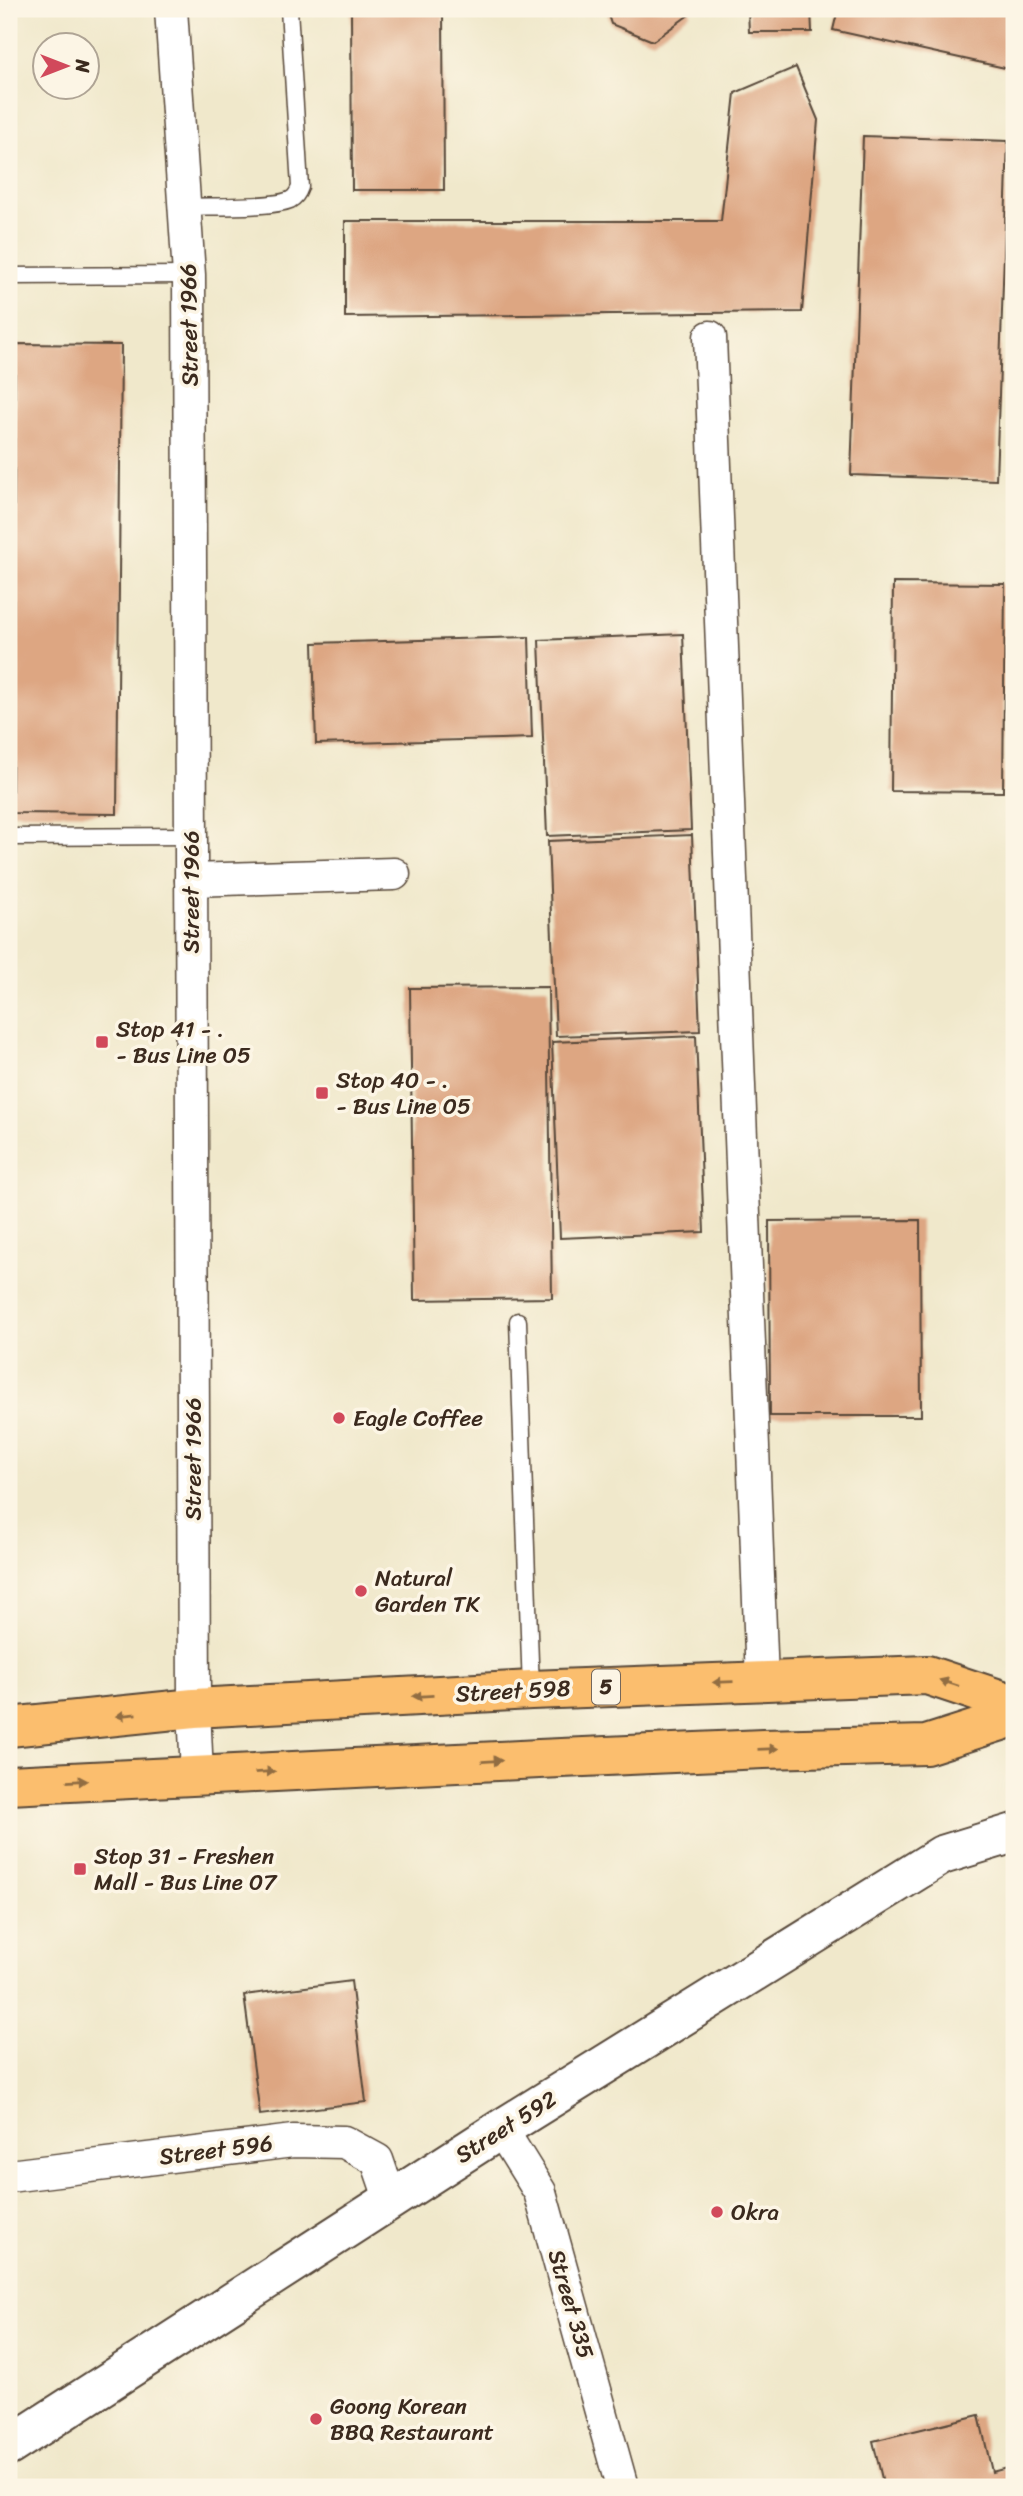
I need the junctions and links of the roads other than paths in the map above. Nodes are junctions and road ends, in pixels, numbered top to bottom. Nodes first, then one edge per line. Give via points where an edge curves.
1 (171, 9) edge
2 (289, 9) edge
3 (185, 207) junction
4 (190, 275) junction
5 (9, 276) edge
6 (710, 337) dead end
7 (191, 836) junction
8 (9, 838) edge
9 (394, 874) dead end
10 (191, 880) junction
11 (519, 1321) dead end
12 (762, 1681) junction
13 (531, 1690) junction
14 (1014, 1704) edge
15 (194, 1707) junction
16 (1014, 1717) edge
17 (9, 1727) edge
18 (197, 1775) junction
19 (9, 1785) edge
20 (1014, 1833) edge
21 (501, 2129) junction
22 (9, 2176) edge
23 (391, 2201) junction
24 (9, 2445) edge
25 (622, 2487) edge

1 - 3 street, Street 1966
2 - 3 lane via 300,187 296,197 267,204
3 - 4 street, Street 1966
4 - 5 lane
4 - 7 street, Street 1966
6 - 12 street
7 - 8 lane
7 - 10 street, Street 1966
9 - 10 street
10 - 15 street, Street 1966
11 - 13 lane
12 -> 13 main road, Street 598 / 5
14 -> 12 main road, Street 598 / 5 via 927,1675
13 -> 15 main road, Street 598 / 5
15 -> 17 main road, Street 598 / 5
15 - 18 street, Street 1966
18 -> 16 main road via 926,1745
19 -> 18 main road
20 - 21 street, Street 592 via 942,1855
21 - 23 street, Street 592
21 - 25 street, Street 335 via 540,2192
22 - 23 street, Street 596 via 293,2141 344,2142 377,2160
23 - 24 street, Street 592

